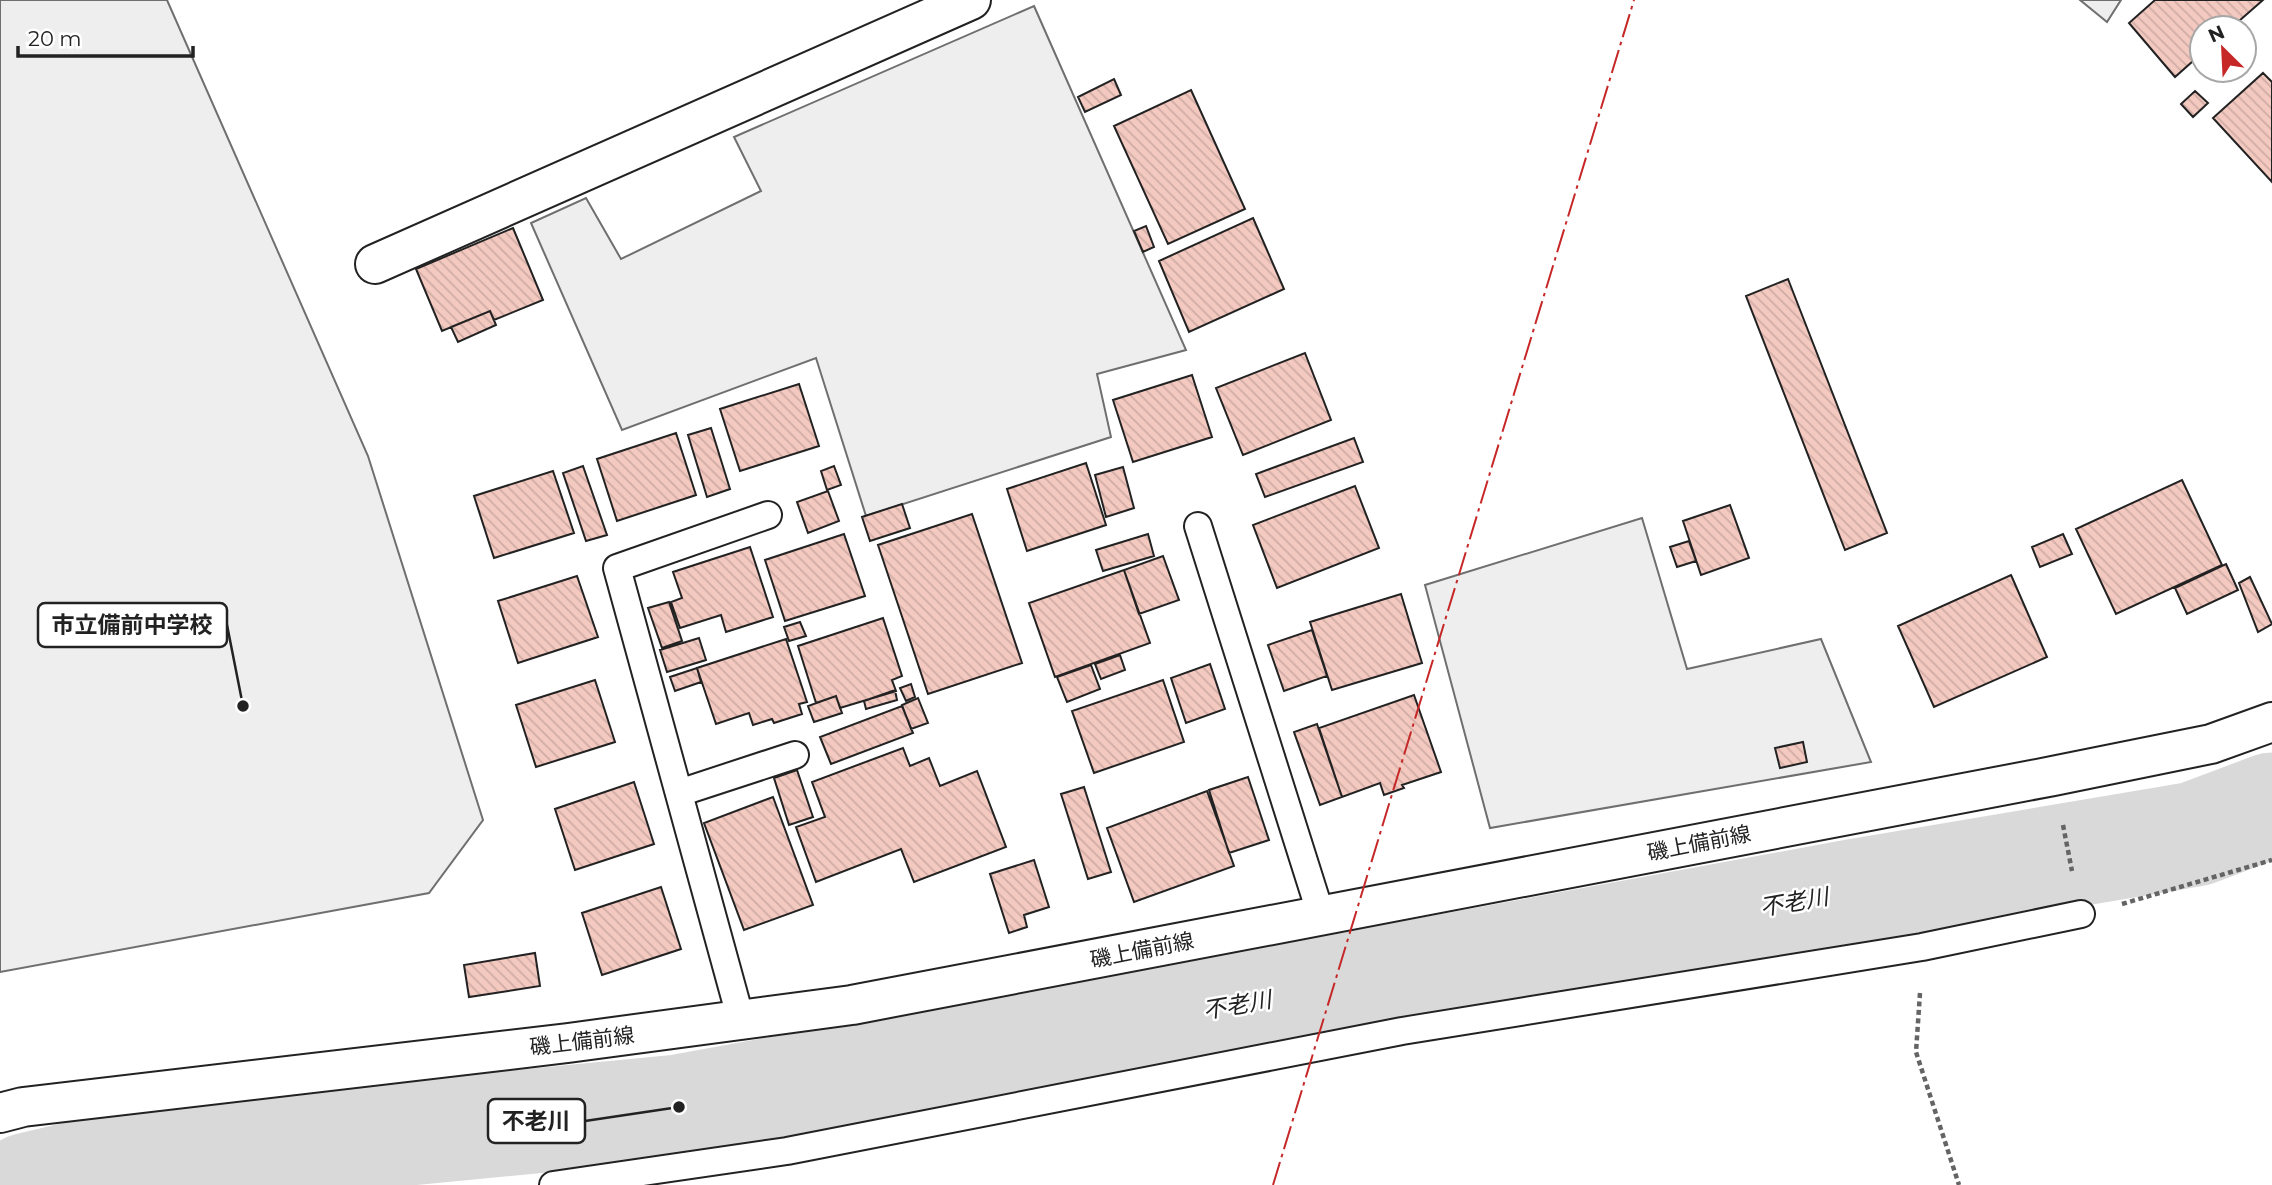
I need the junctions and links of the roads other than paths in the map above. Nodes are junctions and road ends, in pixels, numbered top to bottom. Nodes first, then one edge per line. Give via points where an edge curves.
1 (971, 0) edge
2 (376, 264) dead end
3 (768, 515) dead end
4 (1198, 526) dead end
5 (2272, 722) edge
6 (795, 755) dead end
7 (679, 793) junction
8 (2081, 914) road end
9 (1321, 915) junction
10 (741, 1020) junction
11 (0, 1112) edge
12 (553, 1185) edge

1 - 2 main road
3 - 7 lane via 617,568
4 - 9 lane
5 - 9 main road, 磯上備前線 via 2211,744
6 - 7 lane
7 - 10 lane
8 - 12 lane via 1922,947 1402,1031 787,1151
9 - 10 main road, 磯上備前線 via 852,1005
10 - 11 main road, 磯上備前線

